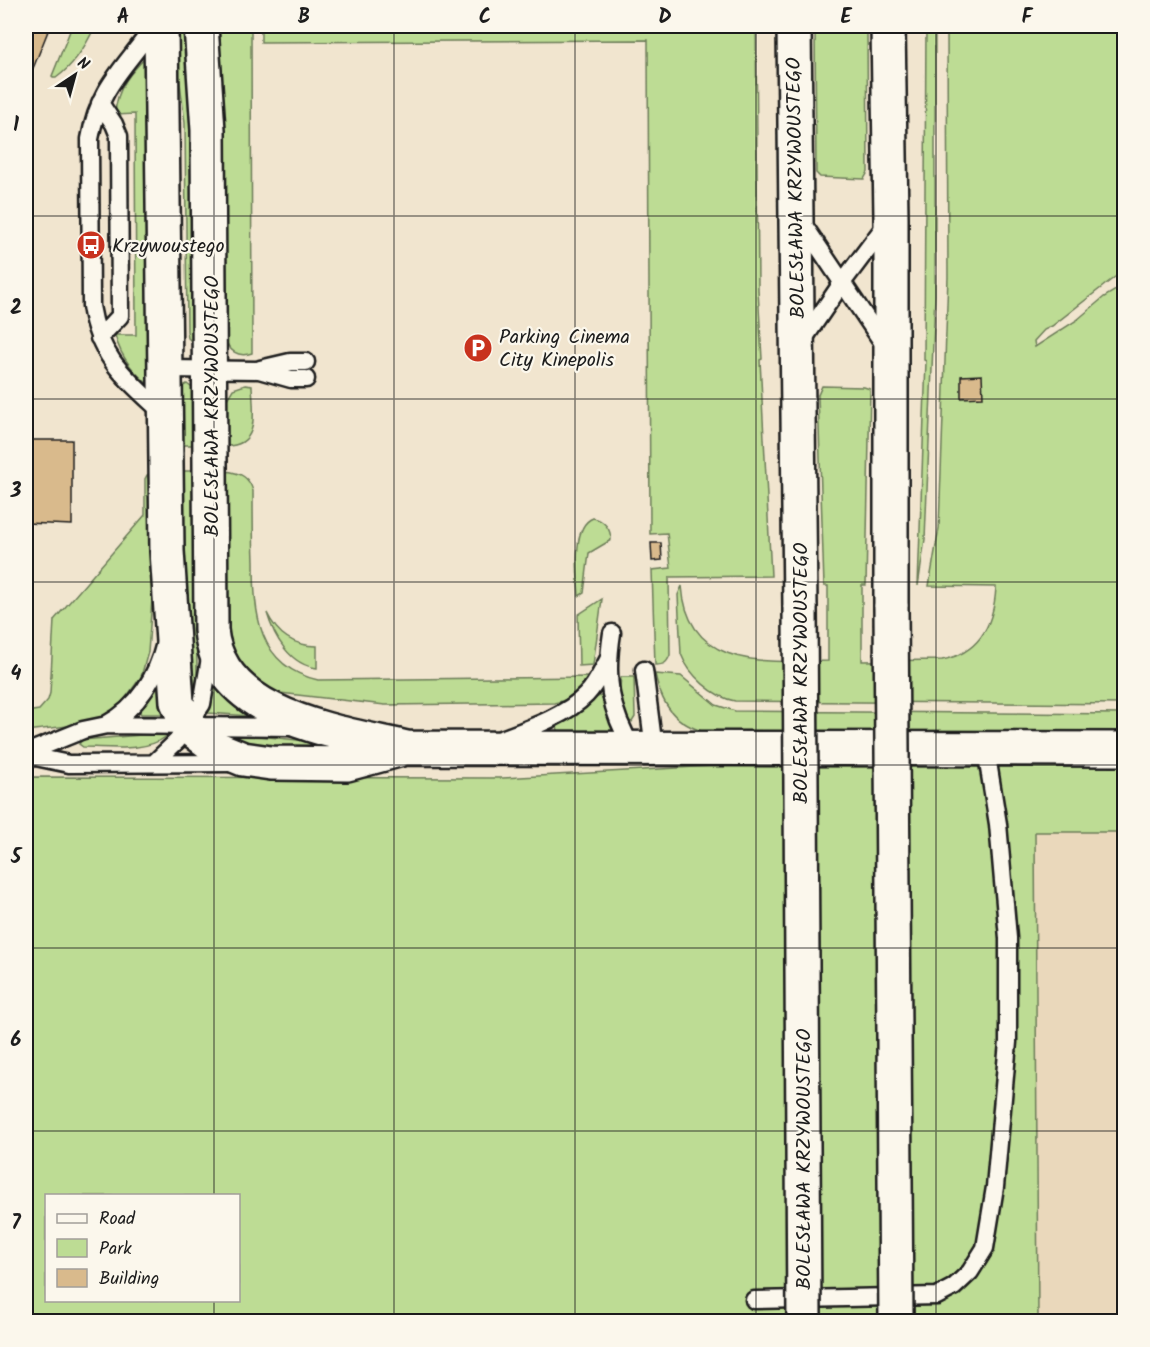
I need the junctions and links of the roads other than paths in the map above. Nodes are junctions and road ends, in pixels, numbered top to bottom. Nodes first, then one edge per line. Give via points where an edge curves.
1 (201, 26) edge
2 (786, 26) edge
3 (794, 26) edge
4 (888, 26) edge
5 (903, 26) edge
6 (159, 34) edge
7 (794, 66) junction
8 (888, 76) junction
9 (100, 103) junction
10 (796, 212) junction
11 (891, 218) junction
12 (842, 283) junction
13 (99, 338) junction
14 (797, 348) junction
15 (890, 354) junction
16 (165, 369) junction
17 (211, 369) junction
18 (306, 371) dead end
19 (165, 416) junction
20 (171, 616) junction
21 (612, 633) dead end
22 (212, 642) junction
23 (608, 660) junction
24 (644, 670) dead end
25 (107, 725) junction
26 (188, 726) junction
27 (322, 728) junction
28 (407, 748) junction
29 (476, 748) junction
30 (643, 749) junction
31 (1125, 749) edge
32 (986, 750) junction
33 (26, 754) edge
34 (154, 763) junction
35 (271, 763) junction
36 (754, 1300) dead end
37 (804, 1322) edge
38 (896, 1322) edge

1 - 17 main road, BOLESŁAWA KRZYWOUSTEGO via 208,130
2 - 7 main road
3 - 7 main road, BOLESŁAWA KRZYWOUSTEGO
4 - 8 main road
5 - 8 main road
6 - 9 lane via 117,73
6 - 16 main road
7 - 10 main road, BOLESŁAWA KRZYWOUSTEGO
8 - 11 main road
9 - 13 lane via 90,139 91,306
9 - 13 lane via 119,136 120,316
10 - 12 lane
10 - 14 main road, BOLESŁAWA KRZYWOUSTEGO
11 - 12 lane
11 - 15 main road
12 - 14 lane
12 - 15 lane
13 - 19 lane via 120,371
14 - 37 main road, BOLESŁAWA KRZYWOUSTEGO, bridge
15 - 38 main road, bridge
16 - 17 lane
16 - 19 main road
17 - 18 lane via 259,369 291,380
17 - 22 main road, BOLESŁAWA KRZYWOUSTEGO
19 - 20 main road
20 - 25 lane via 165,646 151,678 126,713
20 - 26 main road via 177,702
21 - 23 lane
22 - 26 lane via 202,704
22 - 27 main road, BOLESŁAWA KRZYWOUSTEGO via 232,681 289,718
23 - 29 lane via 596,684 572,706
23 - 30 lane via 613,707 623,732
24 - 30 lane
25 - 26 lane
25 - 33 lane via 83,730
26 - 27 lane
26 - 34 lane
26 - 35 main road via 228,753
27 - 28 main road, BOLESŁAWA KRZYWOUSTEGO
28 - 29 main road
28 - 35 main road via 347,764
29 - 30 main road
30 - 32 main road
31 - 32 main road
32 - 36 lane via 998,824 1008,938 1008,1042 995,1187 985,1248 970,1272 937,1296
33 - 34 lane via 69,764
34 - 35 lane

